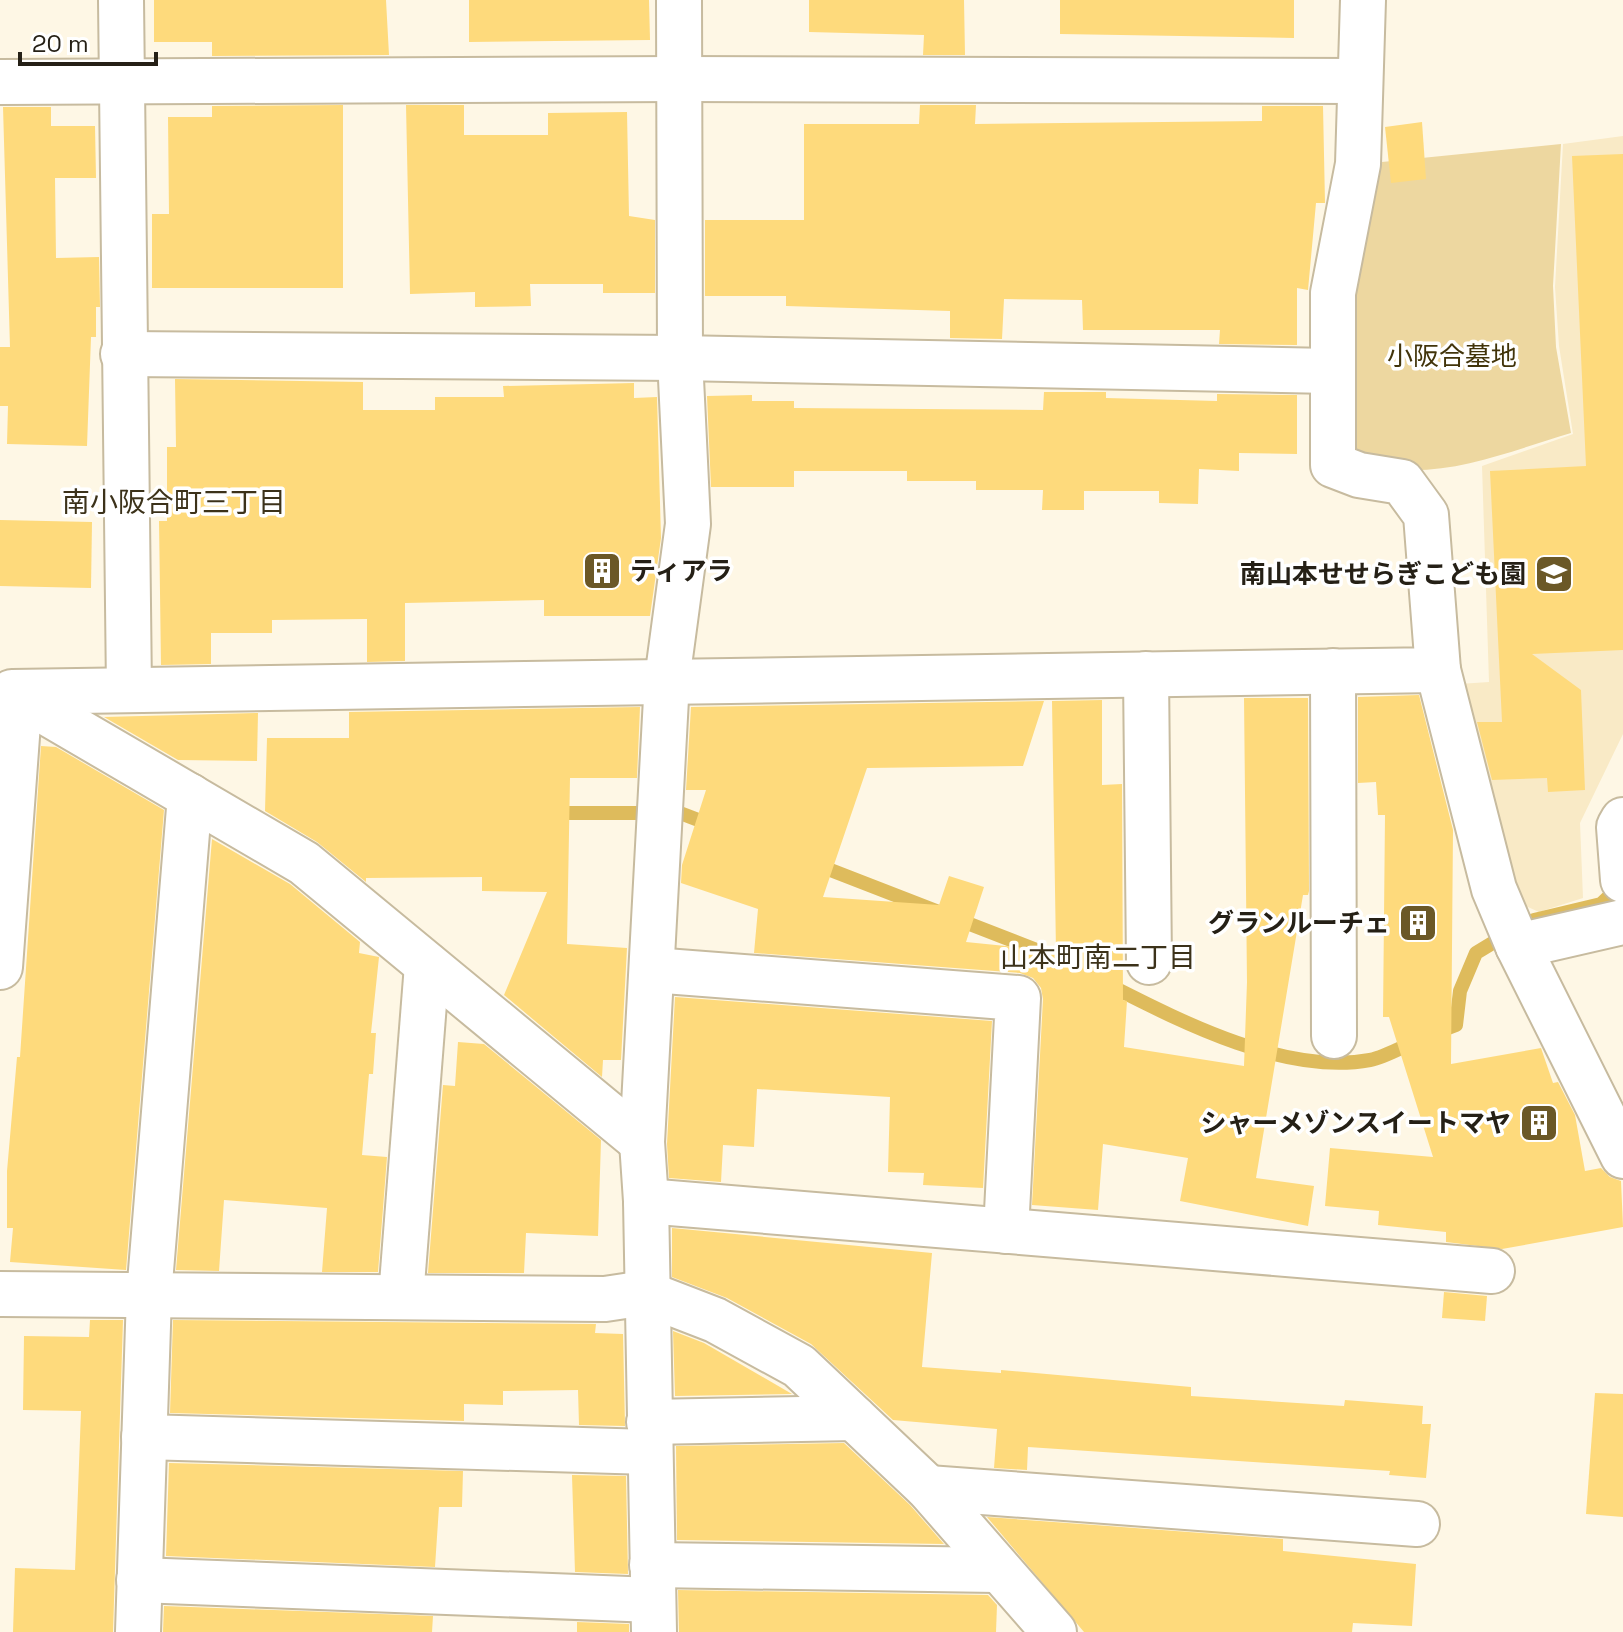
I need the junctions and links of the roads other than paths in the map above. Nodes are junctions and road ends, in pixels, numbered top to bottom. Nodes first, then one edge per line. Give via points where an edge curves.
1 (121, 0) edge
2 (679, 0) edge
3 (1363, 0) edge
4 (680, 79) junction
5 (122, 80) junction
6 (1360, 81) junction
7 (0, 82) edge
8 (123, 354) junction
9 (680, 358) junction
10 (1330, 371) junction
11 (1438, 670) junction
12 (1333, 671) junction
13 (1146, 674) junction
14 (667, 680) junction
15 (129, 690) junction
16 (11, 691) edge
17 (190, 796) junction
18 (1623, 820) edge
19 (1623, 880) edge
20 (1623, 922) edge
21 (1518, 946) junction
22 (1149, 962) dead end
23 (427, 965) junction
24 (0, 967) edge
25 (652, 970) junction
26 (1334, 1036) dead end
27 (642, 1142) junction
28 (1623, 1156) edge
29 (646, 1201) junction
30 (1006, 1231) junction
31 (1492, 1271) dead end
32 (645, 1293) junction
33 (0, 1294) edge
34 (149, 1295) junction
35 (401, 1297) junction
36 (854, 1418) junction
37 (144, 1437) junction
38 (649, 1437) junction
39 (928, 1488) junction
40 (1417, 1524) dead end
41 (997, 1570) junction
42 (139, 1580) junction
43 (653, 1599) edge
44 (138, 1632) edge
45 (1054, 1632) edge

1 - 5 street
2 - 4 street
3 - 6 street
4 - 5 street
4 - 6 street
4 - 9 street
5 - 7 street
5 - 8 street
6 - 10 street via 1358,164 1333,293
8 - 9 street
8 - 15 street
9 - 10 street
9 - 14 street via 688,524
10 - 11 street via 1333,465 1402,482 1426,515
11 - 12 street
11 - 21 street via 1494,889
12 - 13 street
12 - 26 street
13 - 14 street
13 - 22 street
14 - 15 street
14 - 25 street
15 - 16 street
16 - 17 street
16 - 24 street
17 - 23 street via 304,863
17 - 34 street
18 - 19 street
20 - 21 street
21 - 28 street
23 - 27 street
23 - 35 street
25 - 27 street
25 - 30 street via 1018,998
27 - 29 street
29 - 30 street
29 - 32 street
30 - 31 street
32 - 35 street via 605,1299
32 - 36 street via 715,1320 799,1366
32 - 38 street
33 - 34 street
34 - 35 street
34 - 37 street
36 - 38 street
36 - 39 street
37 - 38 street
37 - 42 street
38 - 43 street
39 - 40 street
39 - 41 street
41 - 43 street
41 - 45 street
42 - 43 street
42 - 44 street

